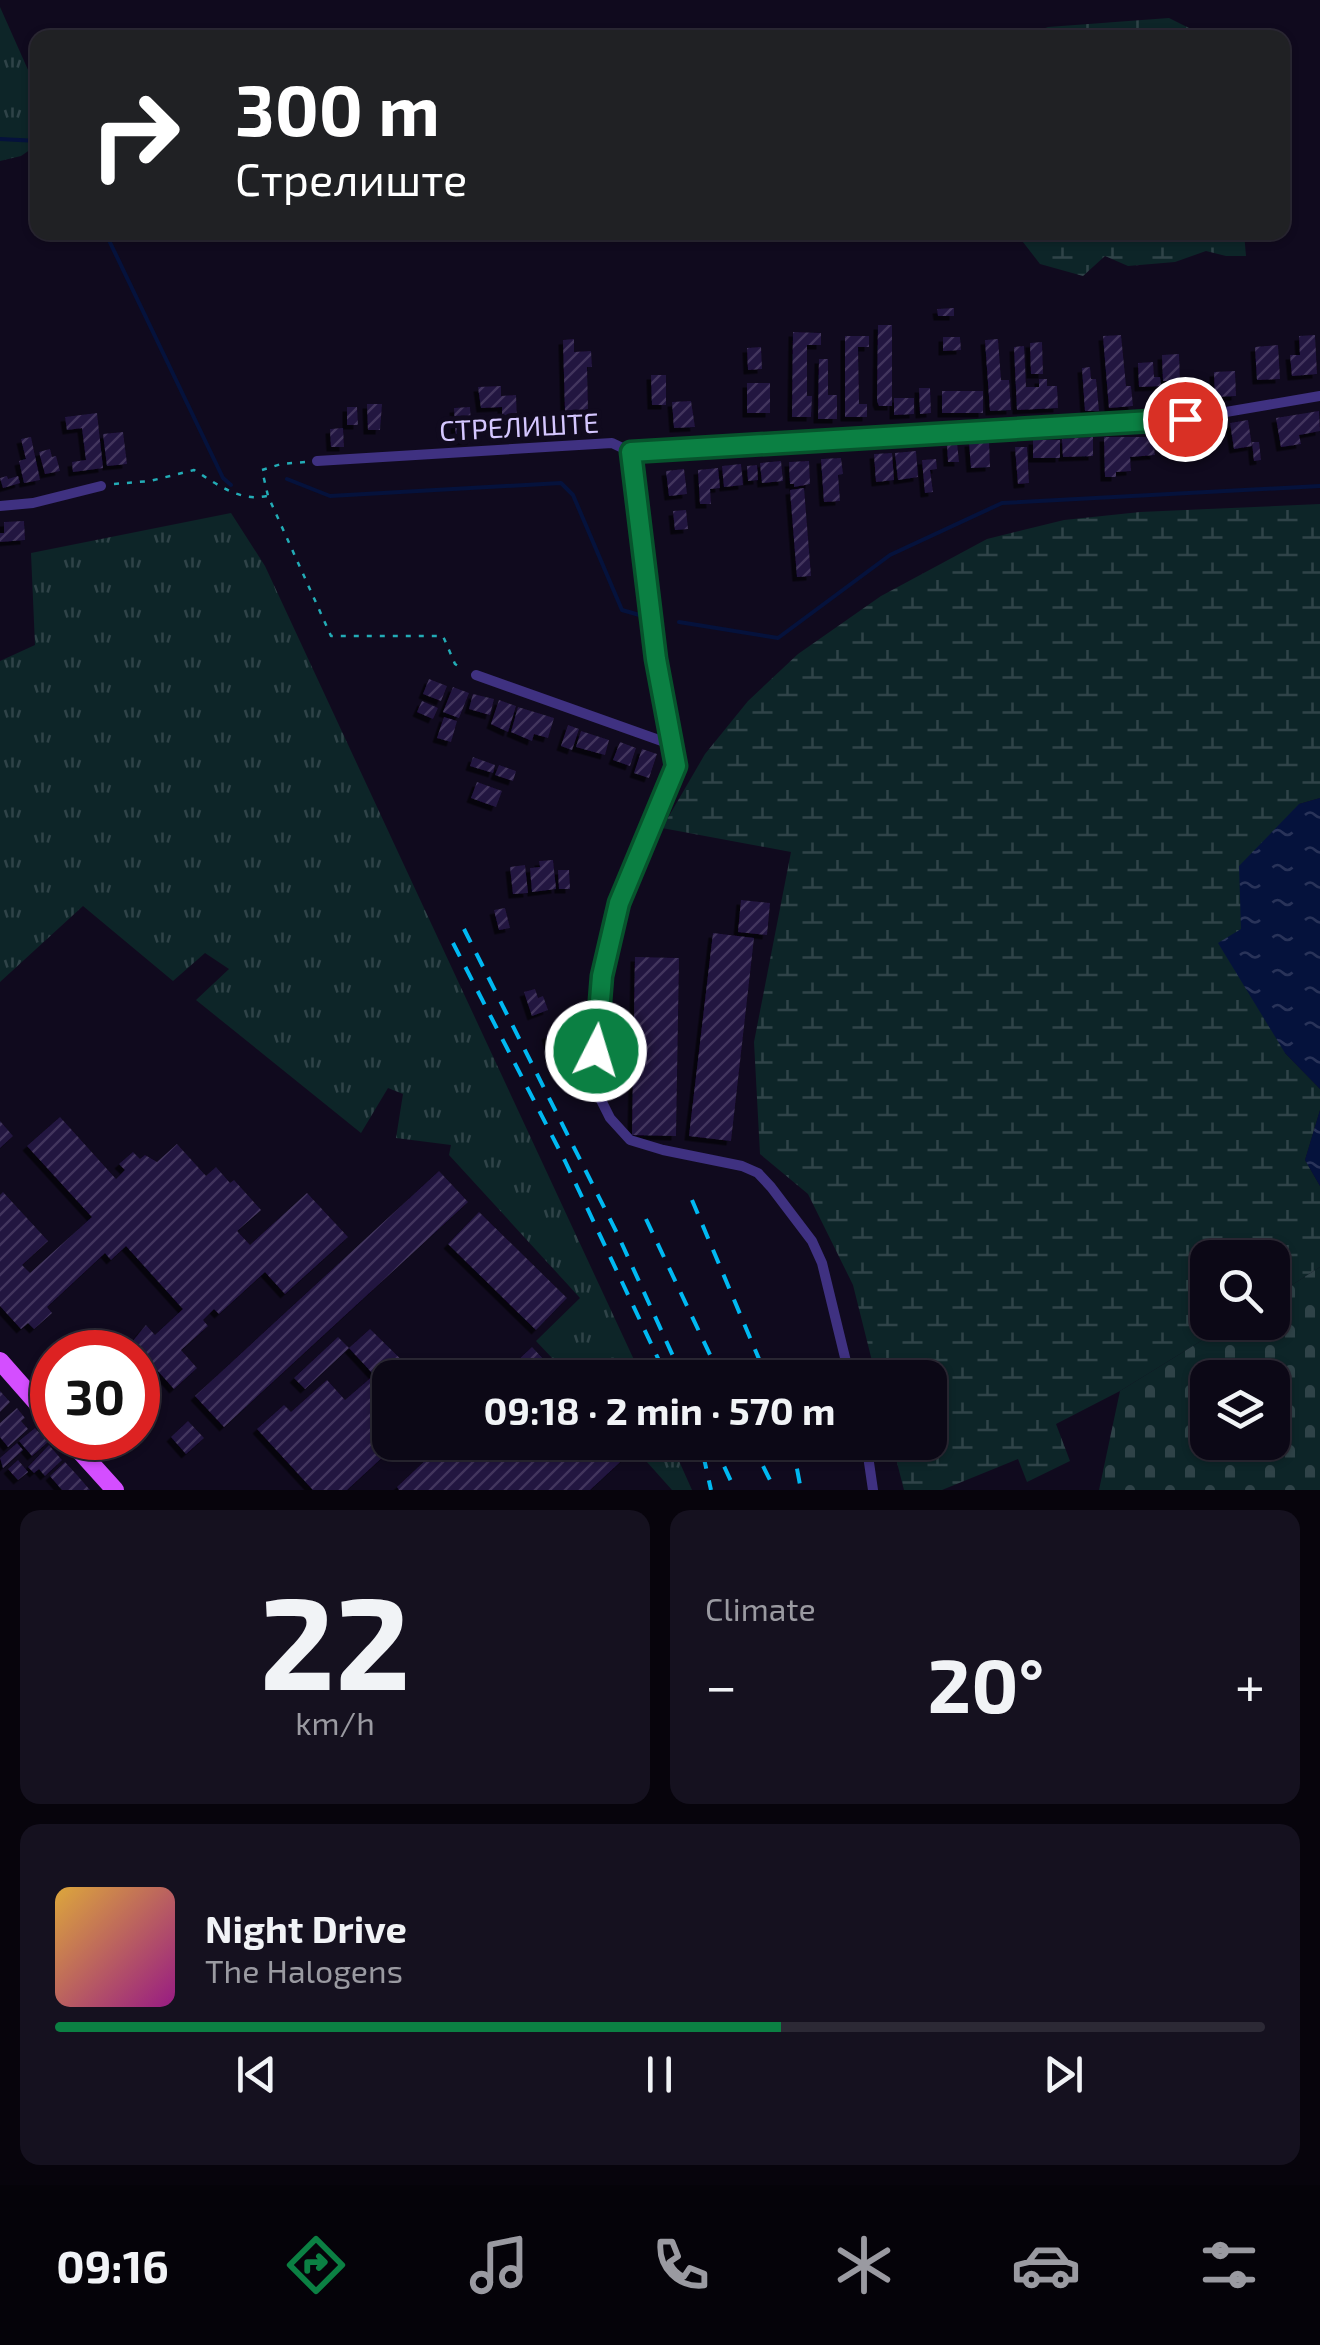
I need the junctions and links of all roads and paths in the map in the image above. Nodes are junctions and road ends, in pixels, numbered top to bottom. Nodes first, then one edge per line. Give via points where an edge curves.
1 (1320, 396) edge
2 (631, 452) junction
3 (317, 461) joint
4 (100, 486) joint
5 (268, 496) junction
6 (0, 506) edge
7 (476, 675) joint
8 (672, 745) junction
9 (846, 1360) edge
10 (0, 1361) edge
11 (30, 1395) edge
12 (88, 1460) edge
13 (869, 1460) edge
14 (116, 1490) edge
15 (873, 1490) edge

1 - 2 street, СТРЕЛИШТЕ via 1185,419
2 - 3 street, СТРЕЛИШТЕ via 612,443
2 - 8 street
3 - 5 path via 262,470
4 - 5 path via 194,470 252,500
4 - 6 street
5 - 7 path via 331,636 443,636 454,664
7 - 8 street
8 - 9 street via 676,766 619,903 602,976 596,1051 601,1100 630,1140 758,1173 812,1241
10 - 11 main road
12 - 14 main road
13 - 15 street

